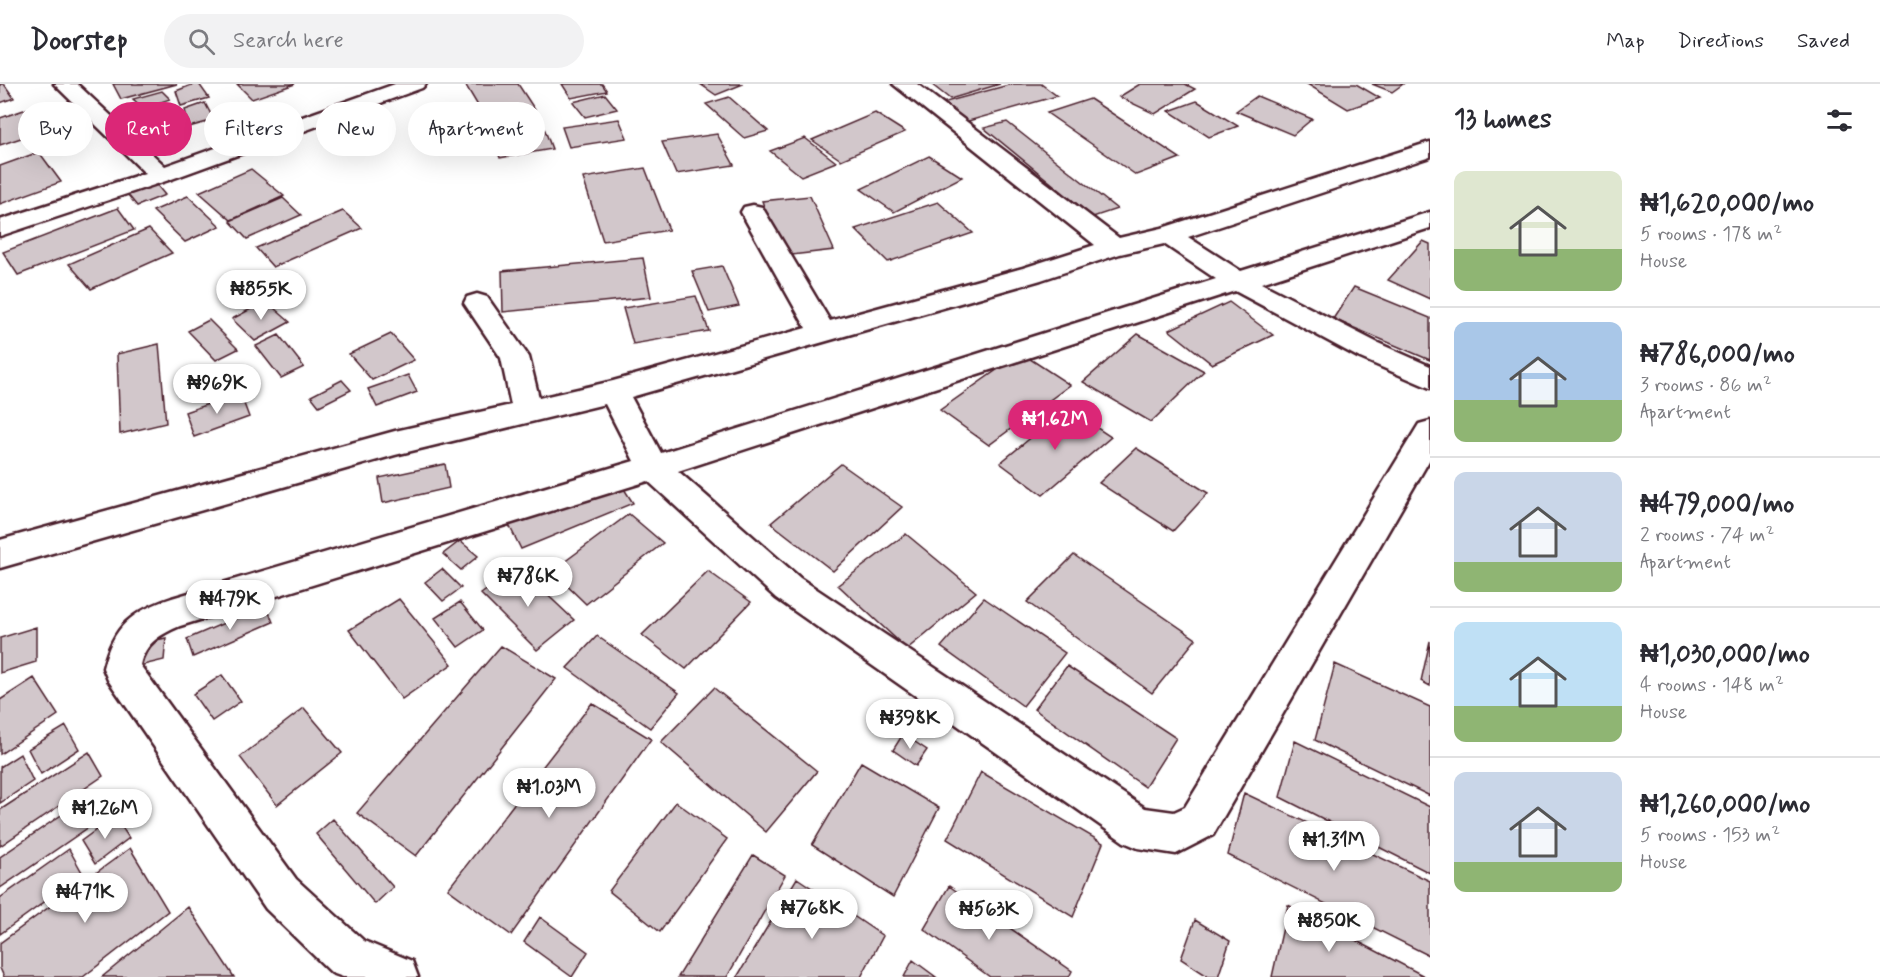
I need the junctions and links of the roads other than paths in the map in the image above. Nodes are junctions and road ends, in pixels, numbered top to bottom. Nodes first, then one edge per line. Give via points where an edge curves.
1 (65, 84) edge
2 (416, 84) edge
3 (904, 84) edge
4 (1430, 149) edge
5 (161, 175) junction
6 (753, 212) dead end
7 (1430, 220) edge
8 (0, 228) edge
9 (1168, 235) junction
10 (1114, 247) junction
11 (1237, 281) junction
12 (477, 303) dead end
13 (822, 332) junction
14 (1430, 378) edge
15 (613, 392) junction
16 (527, 412) junction
17 (1430, 432) edge
18 (653, 467) junction
19 (0, 554) edge
20 (396, 977) edge

1 - 5 street
2 - 5 street
3 - 10 street
4 - 9 street
5 - 8 street
6 - 13 street
7 - 11 street
9 - 10 street
9 - 11 street
10 - 13 street via 1032,274
11 - 14 street
11 - 18 street
12 - 16 street via 515,357
13 - 15 street
15 - 16 street
15 - 18 street
16 - 19 street via 395,442
17 - 18 street via 1199,821 1176,832 1138,828 788,588
18 - 20 street via 172,613 147,624 125,646 120,668 281,894 348,957

